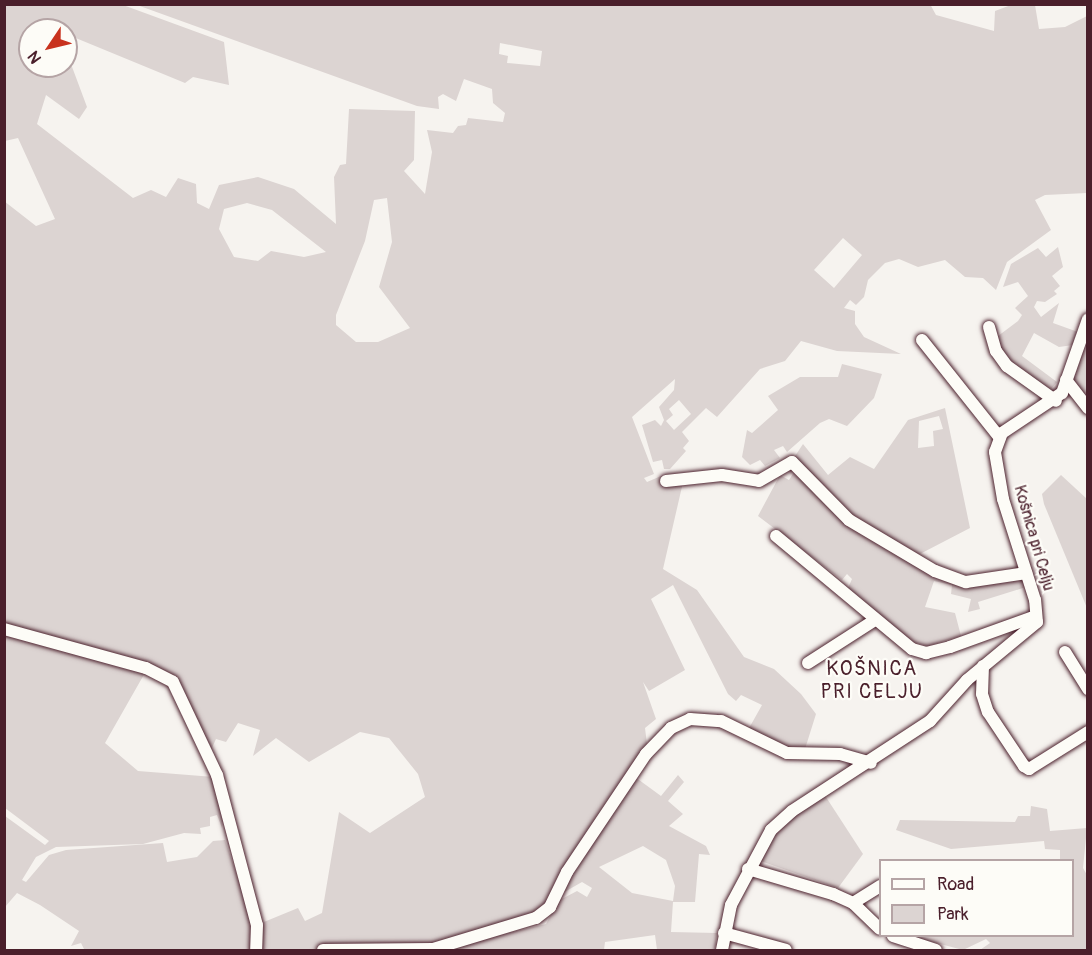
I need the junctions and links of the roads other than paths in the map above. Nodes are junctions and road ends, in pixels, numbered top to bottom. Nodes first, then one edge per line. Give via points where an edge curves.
1 (1088, 319) edge
2 (989, 327) dead end
3 (922, 340) dead end
4 (1066, 380) junction
5 (1056, 400) junction
6 (1088, 408) edge
7 (1000, 438) junction
8 (666, 481) dead end
9 (776, 536) dead end
10 (1026, 573) junction
11 (1036, 616) junction
12 (875, 620) junction
13 (4, 628) edge
14 (1065, 652) dead end
15 (808, 663) dead end
16 (982, 666) junction
17 (1088, 689) edge
18 (1088, 732) edge
19 (871, 763) junction
20 (748, 869) junction
21 (879, 887) edge
22 (853, 903) junction
23 (879, 928) edge
24 (724, 933) junction
25 (896, 937) edge
26 (256, 951) edge
27 (323, 951) edge
28 (722, 951) edge
29 (786, 951) edge
30 (936, 951) edge

1 - 4 street
2 - 5 street via 996,351 1007,366
3 - 7 street
4 - 5 street
4 - 6 street
5 - 7 street
7 - 10 street, Košnica pri Celju via 995,452 1003,499
8 - 10 street via 722,475 759,481 792,462 849,520 935,571 966,582
9 - 12 street via 829,576
10 - 11 street, Košnica pri Celju
11 - 12 street via 926,653 907,647
11 - 16 street, Košnica pri Celju via 1027,633
12 - 15 street
13 - 26 street via 146,668 172,682 217,775 257,925
14 - 17 street
16 - 18 street via 982,694 988,712 1024,766 1029,769
16 - 19 street, Košnica pri Celju via 930,721
19 - 20 street, Košnica pri Celju via 792,811 771,830
19 - 27 street via 840,754 788,753 721,721 690,719 671,729 646,754 567,872 550,907 536,918 434,949
20 - 22 street
20 - 24 street, Košnica pri Celju
21 - 22 street
22 - 23 street
24 - 28 street, Košnica pri Celju
24 - 29 street
25 - 30 street

